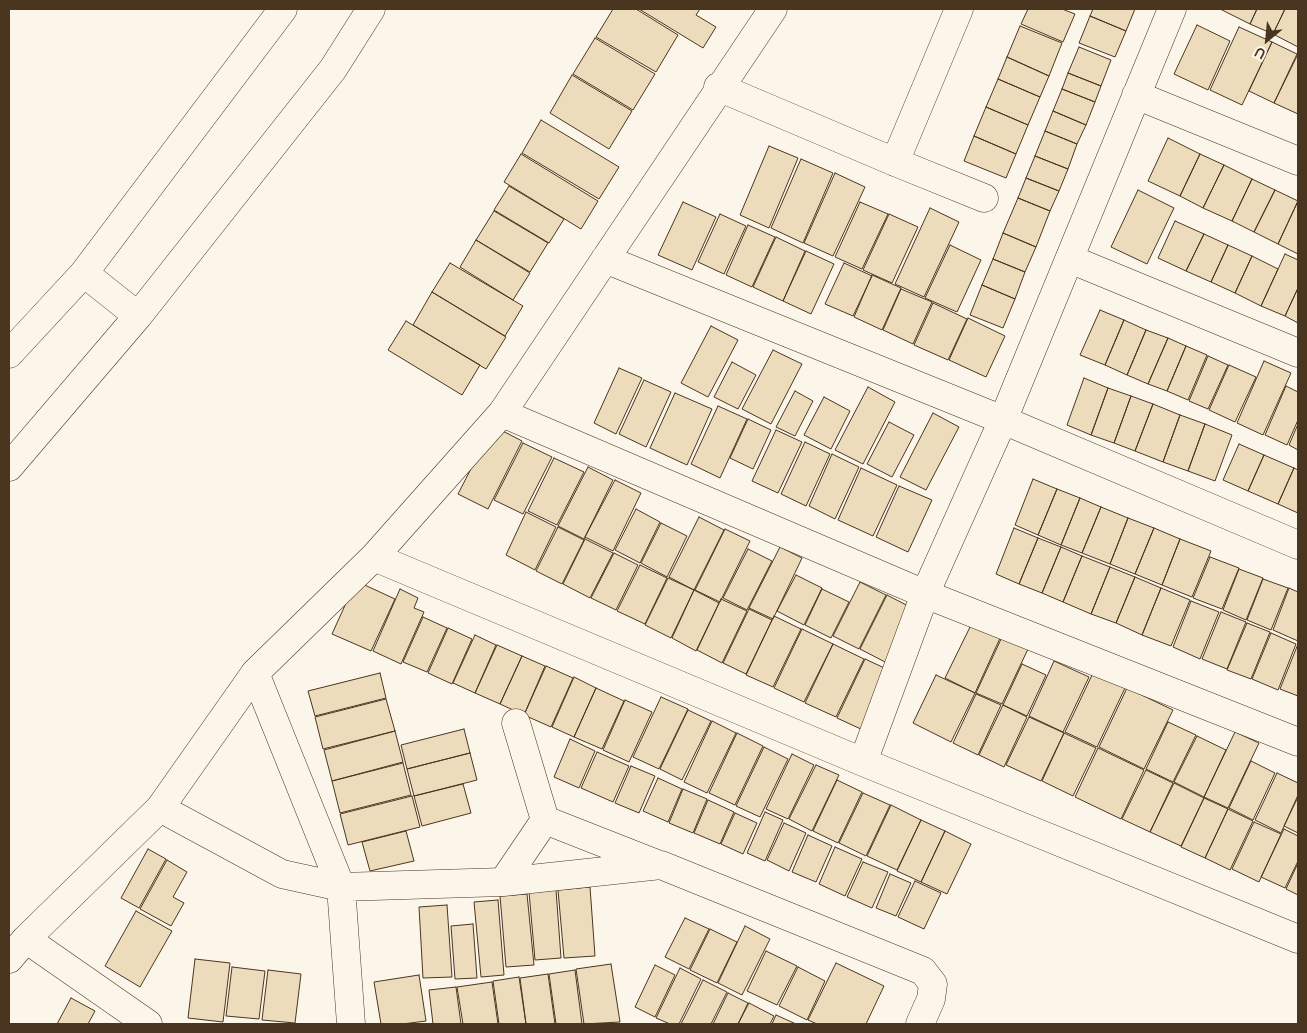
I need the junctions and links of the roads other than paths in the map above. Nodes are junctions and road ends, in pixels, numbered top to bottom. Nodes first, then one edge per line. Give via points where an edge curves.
1 (283, 9) edge
2 (371, 9) edge
3 (773, 9) edge
4 (958, 9) edge
5 (1172, 9) edge
6 (718, 88) junction
7 (1136, 95) junction
8 (1298, 161) edge
9 (895, 162) junction
10 (984, 198) dead end
11 (605, 259) junction
12 (1070, 259) junction
13 (84, 273) junction
14 (138, 316) junction
15 (1298, 353) edge
16 (9, 354) edge
17 (502, 414) junction
18 (1003, 420) junction
19 (9, 467) edge
20 (1298, 545) edge
21 (374, 557) junction
22 (925, 594) junction
23 (255, 673) junction
24 (516, 723) dead end
25 (1298, 742) edge
26 (863, 762) junction
27 (160, 808) junction
28 (545, 820) junction
29 (661, 865) junction
30 (503, 882) junction
31 (341, 888) junction
32 (1298, 940) edge
33 (17, 949) edge
34 (148, 1024) edge
35 (351, 1024) edge
36 (920, 1024) edge

1 - 13 street
2 - 14 street via 333,68
3 - 6 street
4 - 9 street
5 - 7 street
6 - 9 street
6 - 11 street
7 - 8 street
7 - 12 street
9 - 10 street
11 - 17 street
11 - 18 street
12 - 15 street
12 - 18 street
13 - 14 street
13 - 16 street
14 - 19 street
17 - 21 street
17 - 22 street
18 - 20 street
18 - 22 street
21 - 23 street
21 - 26 street
22 - 25 street
22 - 26 street
23 - 27 street
23 - 31 street
24 - 28 street
26 - 32 street
27 - 31 street via 282,874
27 - 33 street
28 - 29 street
28 - 30 street
29 - 30 street
29 - 36 street via 923,971 933,984 931,999
30 - 31 street
31 - 35 street
33 - 34 street

